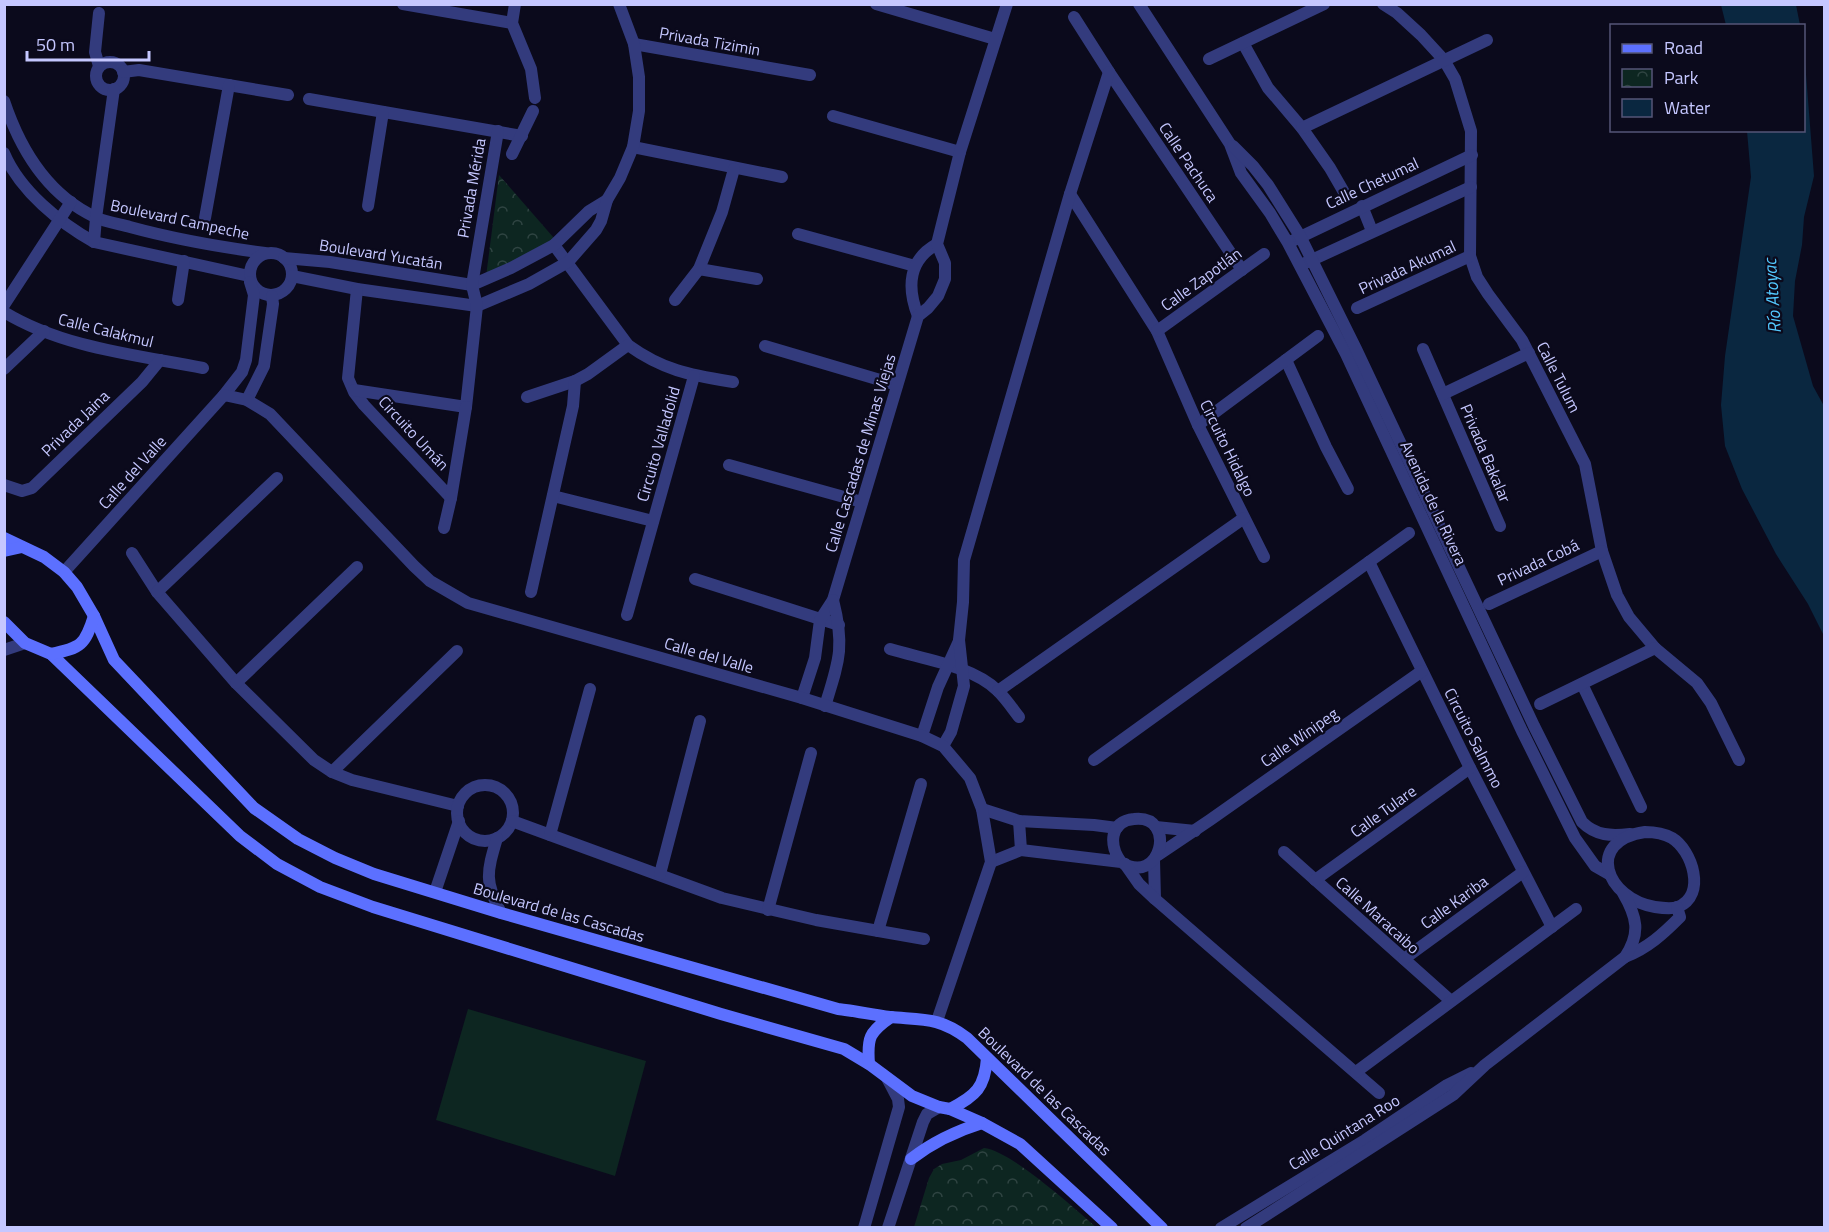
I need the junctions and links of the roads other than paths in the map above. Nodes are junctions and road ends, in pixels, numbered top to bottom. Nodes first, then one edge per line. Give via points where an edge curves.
1 (402, 4) edge
2 (515, 4) edge
3 (619, 4) edge
4 (876, 4) edge
5 (1007, 4) edge
6 (1139, 4) edge
7 (1324, 4) edge
8 (1383, 4) edge
9 (99, 13) dead end
10 (1074, 17) dead end
11 (512, 23) junction
12 (995, 39) junction
13 (1487, 40) dead end
14 (1243, 43) junction
15 (634, 44) junction
16 (1209, 59) dead end
17 (1444, 60) junction
18 (99, 66) junction
19 (123, 72) junction
20 (1109, 72) junction
21 (810, 75) dead end
22 (229, 85) junction
23 (114, 89) junction
24 (288, 95) dead end
25 (309, 99) dead end
26 (4, 101) edge
27 (383, 112) junction
28 (833, 116) dead end
29 (1302, 128) junction
30 (498, 131) junction
31 (522, 136) junction
32 (1230, 144) junction
33 (633, 147) junction
34 (960, 152) junction
35 (4, 153) edge
36 (512, 154) dead end
37 (1472, 155) junction
38 (734, 169) junction
39 (782, 177) dead end
40 (1471, 187) junction
41 (1070, 194) junction
42 (1345, 194) dead end
43 (607, 200) junction
44 (71, 202) junction
45 (368, 206) dead end
46 (1362, 206) junction
47 (96, 218) junction
48 (205, 218) dead end
49 (60, 220) junction
50 (1372, 231) junction
51 (798, 234) dead end
52 (1300, 236) junction
53 (94, 242) junction
54 (1288, 243) junction
55 (555, 244) junction
56 (937, 244) junction
57 (265, 253) junction
58 (1264, 254) dead end
59 (1470, 256) junction
60 (285, 258) junction
61 (1311, 260) junction
62 (184, 261) junction
63 (568, 262) junction
64 (915, 266) junction
65 (1299, 266) junction
66 (699, 269) junction
67 (1242, 270) junction
68 (292, 276) junction
69 (249, 278) junction
70 (757, 279) dead end
71 (472, 285) junction
72 (357, 290) junction
73 (272, 296) junction
74 (178, 300) dead end
75 (675, 300) dead end
76 (4, 304) edge
77 (477, 306) junction
78 (1357, 308) dead end
79 (4, 312) edge
80 (918, 316) junction
81 (44, 331) junction
82 (1157, 331) junction
83 (1318, 336) dead end
84 (628, 345) junction
85 (765, 346) dead end
86 (1423, 349) dead end
87 (1351, 351) junction
88 (1529, 353) junction
89 (160, 360) junction
90 (1286, 360) junction
91 (203, 368) dead end
92 (4, 369) edge
93 (694, 376) junction
94 (575, 381) junction
95 (734, 382) dead end
96 (897, 385) junction
97 (354, 390) junction
98 (1443, 394) junction
99 (224, 395) junction
100 (527, 397) dead end
101 (247, 400) junction
102 (466, 408) junction
103 (1198, 425) junction
104 (729, 465) dead end
105 (277, 478) dead end
106 (4, 485) edge
107 (1348, 489) dead end
108 (553, 496) junction
109 (452, 498) junction
110 (862, 502) junction
111 (1244, 518) junction
112 (654, 521) junction
113 (1500, 526) dead end
114 (444, 528) dead end
115 (1409, 533) dead end
116 (4, 538) edge
117 (22, 547) junction
118 (1602, 550) junction
119 (4, 551) edge
120 (132, 553) dead end
121 (1264, 557) dead end
122 (1370, 562) junction
123 (357, 567) dead end
124 (64, 572) junction
125 (695, 579) dead end
126 (157, 592) junction
127 (531, 592) dead end
128 (833, 600) junction
129 (1489, 604) dead end
130 (627, 615) dead end
131 (94, 616) junction
132 (820, 620) junction
133 (4, 622) edge
134 (839, 625) junction
135 (959, 640) junction
136 (24, 643) junction
137 (1656, 648) junction
138 (890, 649) dead end
139 (4, 650) edge
140 (457, 651) dead end
141 (51, 654) junction
142 (947, 666) junction
143 (963, 670) junction
144 (1422, 671) junction
145 (236, 683) junction
146 (1582, 684) junction
147 (590, 689) dead end
148 (998, 692) junction
149 (802, 698) junction
150 (1540, 704) dead end
151 (825, 706) junction
152 (1019, 717) dead end
153 (700, 721) dead end
154 (1528, 728) junction
155 (922, 736) junction
156 (943, 746) junction
157 (812, 753) dead end
158 (1094, 760) dead end
159 (1739, 760) dead end
160 (1470, 768) junction
161 (332, 772) junction
162 (921, 784) dead end
163 (458, 806) junction
164 (1641, 807) dead end
165 (982, 809) junction
166 (459, 821) junction
167 (512, 821) junction
168 (1019, 821) junction
169 (1156, 827) junction
170 (1117, 828) junction
171 (1195, 831) junction
172 (1630, 834) junction
173 (550, 835) junction
174 (497, 838) junction
175 (1021, 850) junction
176 (1284, 852) dead end
177 (1156, 857) junction
178 (991, 862) junction
179 (1123, 863) junction
180 (1523, 872) junction
181 (660, 874) junction
182 (1609, 874) junction
183 (1315, 880) junction
184 (435, 892) junction
185 (1623, 893) junction
186 (1155, 899) junction
187 (1677, 907) junction
188 (1576, 909) dead end
189 (768, 910) junction
190 (501, 913) junction
191 (1552, 927) junction
192 (878, 931) junction
193 (924, 939) dead end
194 (1625, 957) junction
195 (1404, 959) junction
196 (1451, 1001) junction
197 (891, 1017) junction
198 (937, 1021) junction
199 (987, 1058) junction
200 (869, 1064) junction
201 (1485, 1065) junction
202 (1356, 1072) junction
203 (887, 1078) junction
204 (1378, 1093) dead end
205 (945, 1108) junction
206 (982, 1123) junction
207 (910, 1159) junction
208 (864, 1227) edge
209 (888, 1227) edge
210 (1112, 1227) edge
211 (1162, 1227) edge
212 (1221, 1227) edge
213 (1246, 1227) edge

1 - 11 street
2 - 11 street
3 - 15 street
4 - 12 street
5 - 12 street, Calle Cascadas de Minas Viejas
6 - 32 street, Avenida de la Rivera
7 - 14 street
8 - 17 street, Calle Tulum
9 - 18 street via 95,52
10 - 20 street, Calle Pachuca
11 - 31 street via 531,69 534,104
12 - 34 street, Calle Cascadas de Minas Viejas
13 - 17 street
14 - 16 street
14 - 29 street via 1268,88
15 - 21 street, Privada Tizimin
15 - 33 street, Privada Tizimin via 639,111
17 - 29 street
17 - 37 street, Calle Tulum via 1463,101
18 - 19 street via 113,62
18 - 23 street via 95,75 98,84 105,90
19 - 22 street via 139,70
19 - 23 street via 124,79
20 - 41 street
20 - 67 street, Calle Pachuca
22 - 24 street
22 - 48 street
23 - 47 street
25 - 27 street, Privada Mérida
26 - 44 street, Boulevard Campeche via 27,155
27 - 30 street, Privada Mérida
27 - 45 street
28 - 34 street
29 - 42 street
30 - 31 street, Privada Mérida
30 - 71 street, Privada Mérida
31 - 36 street
32 - 52 street, Avenida de la Rivera via 1268,185
32 - 54 street, Avenida de la Rivera via 1242,173
33 - 38 street
33 - 43 street
34 - 56 street, Calle Cascadas de Minas Viejas
35 - 49 street via 22,181
37 - 40 street, Calle Tulum
37 - 46 street, Calle Chetumal
38 - 39 street
38 - 66 street
40 - 50 street
40 - 59 street, Calle Tulum
41 - 82 street, Circuito Hidalgo
41 - 135 street via 964,560
43 - 55 street
43 - 63 street via 596,230
44 - 47 street, Boulevard Campeche
44 - 49 street
46 - 50 street
46 - 52 street, Calle Chetumal
47 - 53 street
47 - 57 street, Boulevard Campeche
49 - 53 street
49 - 76 street
50 - 61 street
51 - 64 street
52 - 54 street, Calle Chetumal
52 - 61 street, Avenida de la Rivera
53 - 62 street
54 - 65 street, Avenida de la Rivera
55 - 63 street, Circuito Valladolid
55 - 71 street
56 - 64 street
56 - 80 street, Calle Cascadas de Minas Viejas via 945,263 945,279 938,296
57 - 60 street
57 - 69 street via 253,261
58 - 67 street, Calle Zapotlán
59 - 78 street, Privada Akumal
59 - 88 street, Calle Tulum via 1478,277
60 - 68 street
60 - 71 street, Boulevard Yucatán
61 - 65 street
61 - 87 street, Avenida de la Rivera
62 - 69 street
62 - 74 street
63 - 77 street
63 - 84 street, Circuito Valladolid
64 - 80 street via 910,290
65 - 87 street, Avenida de la Rivera
66 - 70 street
66 - 75 street
67 - 82 street, Calle Zapotlán
68 - 72 street
68 - 73 street via 284,291
69 - 73 street via 261,294
69 - 99 street, Calle del Valle via 254,295 246,360
71 - 77 street
72 - 77 street
72 - 97 street, Circuito Umán via 348,378
73 - 101 street via 264,366
77 - 102 street, Circuito Umán
79 - 81 street, Calle Calakmul
80 - 96 street, Calle Cascadas de Minas Viejas
81 - 89 street, Calle Calakmul via 75,342
81 - 92 street
82 - 103 street, Circuito Hidalgo
83 - 90 street
84 - 93 street, Circuito Valladolid via 671,370
84 - 94 street
85 - 96 street
86 - 98 street, Privada Bakalar
87 - 154 street, Avenida de la Rivera
88 - 98 street, Privada Bakalar
88 - 118 street, Calle Tulum via 1585,464
89 - 91 street, Calle Calakmul
89 - 106 street, Privada Jaina via 32,488 22,491
90 - 103 street
90 - 107 street
93 - 95 street, Circuito Valladolid
93 - 112 street, Circuito Valladolid
94 - 100 street
94 - 108 street
96 - 110 street, Calle Cascadas de Minas Viejas
97 - 102 street, Circuito Umán
97 - 109 street, Circuito Umán
98 - 113 street, Privada Bakalar
99 - 101 street, Calle del Valle
99 - 124 street, Calle del Valle
101 - 149 street, Calle del Valle via 270,414 414,566 450,594 468,603
102 - 109 street, Circuito Umán
103 - 111 street, Circuito Hidalgo
104 - 110 street
105 - 126 street
108 - 112 street, Circuito Valladolid
108 - 127 street
109 - 114 street, Circuito Umán
110 - 128 street, Calle Cascadas de Minas Viejas
111 - 121 street
111 - 148 street, Circuito Hidalgo
112 - 130 street, Circuito Valladolid
115 - 122 street
116 - 117 main road, Boulevard de las Cascadas
117 - 119 main road
117 - 124 main road, Boulevard de las Cascadas
118 - 129 street, Privada Cobá
118 - 137 street, Calle Tulum via 1621,603
120 - 126 street
122 - 144 street, Circuito Salmmo
122 - 158 street
123 - 145 street
124 - 131 main road, Boulevard de las Cascadas
125 - 132 street
126 - 145 street
128 - 132 street, Calle Cascadas de Minas Viejas
128 - 134 street, Calle Cascadas de Minas Viejas
131 - 141 main road via 81,645
131 - 184 main road, Boulevard de las Cascadas via 114,660 254,808 334,858
132 - 134 street
132 - 149 street, Calle Cascadas de Minas Viejas via 815,658
133 - 136 main road
134 - 151 street, Calle Cascadas de Minas Viejas via 839,659
135 - 142 street
135 - 143 street
136 - 139 street
136 - 141 main road
137 - 146 street
137 - 159 street, Calle Tulum via 1697,683
138 - 142 street
140 - 161 street
141 - 200 main road via 240,837 277,864 320,887 373,907 844,1049
142 - 143 street
142 - 155 street
143 - 148 street
143 - 156 street via 964,686
144 - 160 street, Circuito Salmmo
144 - 171 street, Calle Winipeg
145 - 161 street via 314,760
146 - 150 street
146 - 164 street
147 - 173 street
148 - 152 street
149 - 151 street, Calle del Valle
151 - 155 street, Calle del Valle
153 - 181 street
154 - 172 street, Avenida de la Rivera via 1582,822 1590,830 1608,836
154 - 182 street, Avenida de la Rivera via 1575,838 1595,866
155 - 156 street, Calle del Valle
156 - 165 street, Calle del Valle via 970,778
157 - 189 street
160 - 180 street, Circuito Salmmo
160 - 183 street, Calle Tulare
161 - 163 street
162 - 192 street
163 - 166 street
163 - 167 street via 473,788 497,788 512,805
165 - 168 street
165 - 178 street, Calle del Valle
166 - 174 street via 474,839
166 - 184 street
167 - 173 street
167 - 174 street
168 - 170 street
168 - 175 street
169 - 170 street via 1132,819
169 - 171 street
169 - 177 street via 1161,841
170 - 179 street via 1112,840 1114,852
171 - 177 street, Calle Winipeg
172 - 182 street via 1611,852
172 - 187 street via 1659,832 1682,846 1694,872 1694,886 1690,898
173 - 181 street
174 - 190 street via 487,870
175 - 178 street
175 - 179 street
176 - 183 street, Calle Maracaibo
177 - 179 street via 1135,867
177 - 186 street
178 - 198 street, Calle del Valle
179 - 186 street
180 - 191 street, Circuito Salmmo
180 - 195 street, Calle Kariba
181 - 189 street via 722,898
182 - 185 street
183 - 195 street, Calle Maracaibo
184 - 190 main road, Boulevard de las Cascadas
185 - 187 street via 1650,906
185 - 194 street via 1636,920 1633,945
186 - 202 street
187 - 194 street, Calle Quintana Roo via 1680,917 1670,927 1648,946
188 - 191 street
189 - 192 street
190 - 197 main road, Boulevard de las Cascadas via 838,1009
191 - 196 street
192 - 193 street
194 - 201 street, Calle Quintana Roo
195 - 196 street, Calle Maracaibo
196 - 202 street
197 - 198 main road, Boulevard de las Cascadas
197 - 200 main road via 869,1037
198 - 199 main road, Boulevard de las Cascadas via 956,1029
199 - 205 main road via 980,1088 968,1100
199 - 211 main road, Boulevard de las Cascadas
200 - 203 main road
201 - 212 street, Calle Quintana Roo
201 - 213 street, Calle Quintana Roo via 1453,1095
202 - 204 street
203 - 205 main road via 912,1096
203 - 208 street via 899,1107
205 - 206 main road
205 - 207 street via 927,1114
206 - 207 main road via 942,1138
206 - 210 main road via 1020,1144
207 - 209 street

